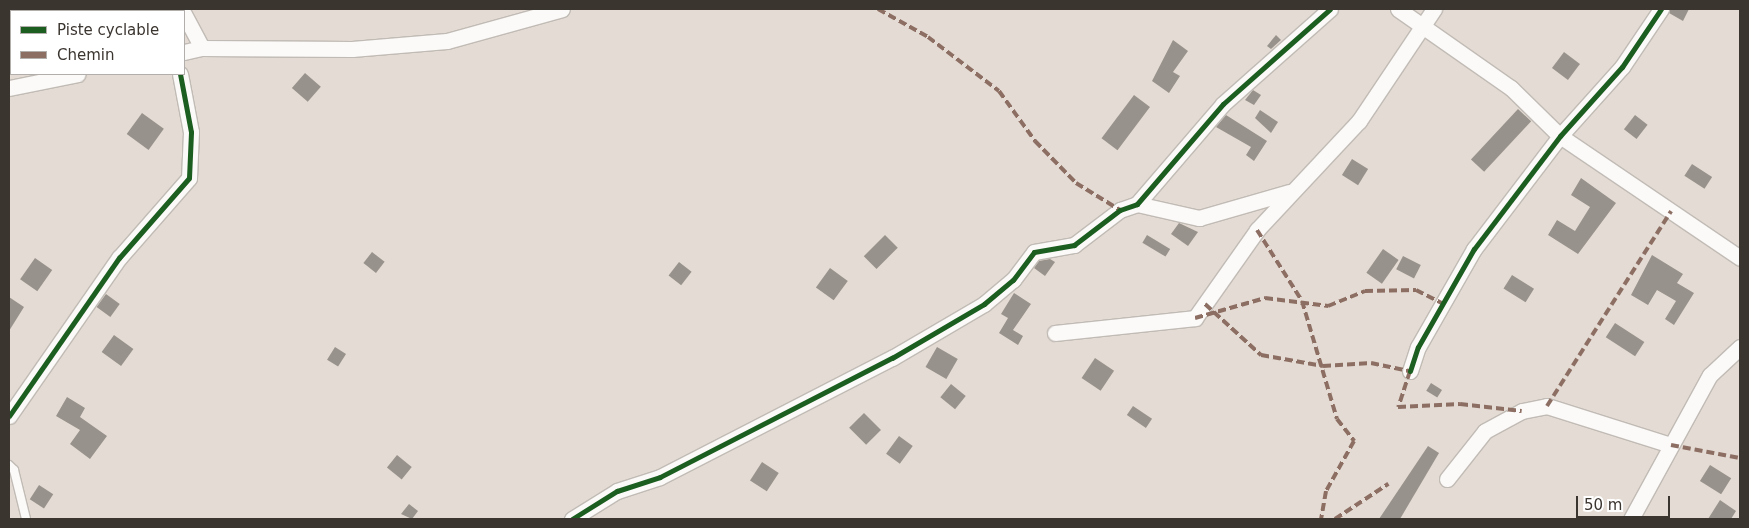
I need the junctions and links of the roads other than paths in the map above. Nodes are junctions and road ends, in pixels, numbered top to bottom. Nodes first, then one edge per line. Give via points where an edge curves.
1 (562, 9) edge
2 (1330, 9) edge
3 (1398, 9) edge
4 (1434, 9) edge
5 (1661, 9) edge
6 (185, 17) edge
7 (1422, 26) junction
8 (202, 48) junction
9 (185, 52) edge
10 (73, 75) edge
11 (180, 75) edge
12 (9, 88) edge
13 (1560, 136) junction
14 (1293, 190) junction
15 (1137, 204) junction
16 (1740, 258) edge
17 (1055, 333) dead end
18 (1740, 347) edge
19 (1410, 370) dead end
20 (9, 416) edge
21 (1671, 445) junction
22 (9, 466) edge
23 (1447, 479) dead end
24 (26, 519) edge
25 (572, 519) edge
26 (1631, 519) edge

1 - 8 street via 447,41 352,49
2 - 15 street via 1223,104
3 - 7 street
4 - 7 street
5 - 13 street via 1622,67
6 - 8 street
7 - 13 street via 1511,88
7 - 14 street via 1359,121
8 - 9 street
10 - 12 street
11 - 20 street via 191,132 189,178 120,258
13 - 16 street
13 - 19 street via 1474,249 1418,347
14 - 15 street via 1199,218
14 - 17 street via 1257,230 1195,318
15 - 25 street via 1120,210 1074,245 1034,252 1013,280 984,304 892,358 660,477 617,491
18 - 21 street via 1710,375
21 - 23 street via 1547,406 1522,411 1486,431
21 - 26 street
22 - 24 lane via 14,470

